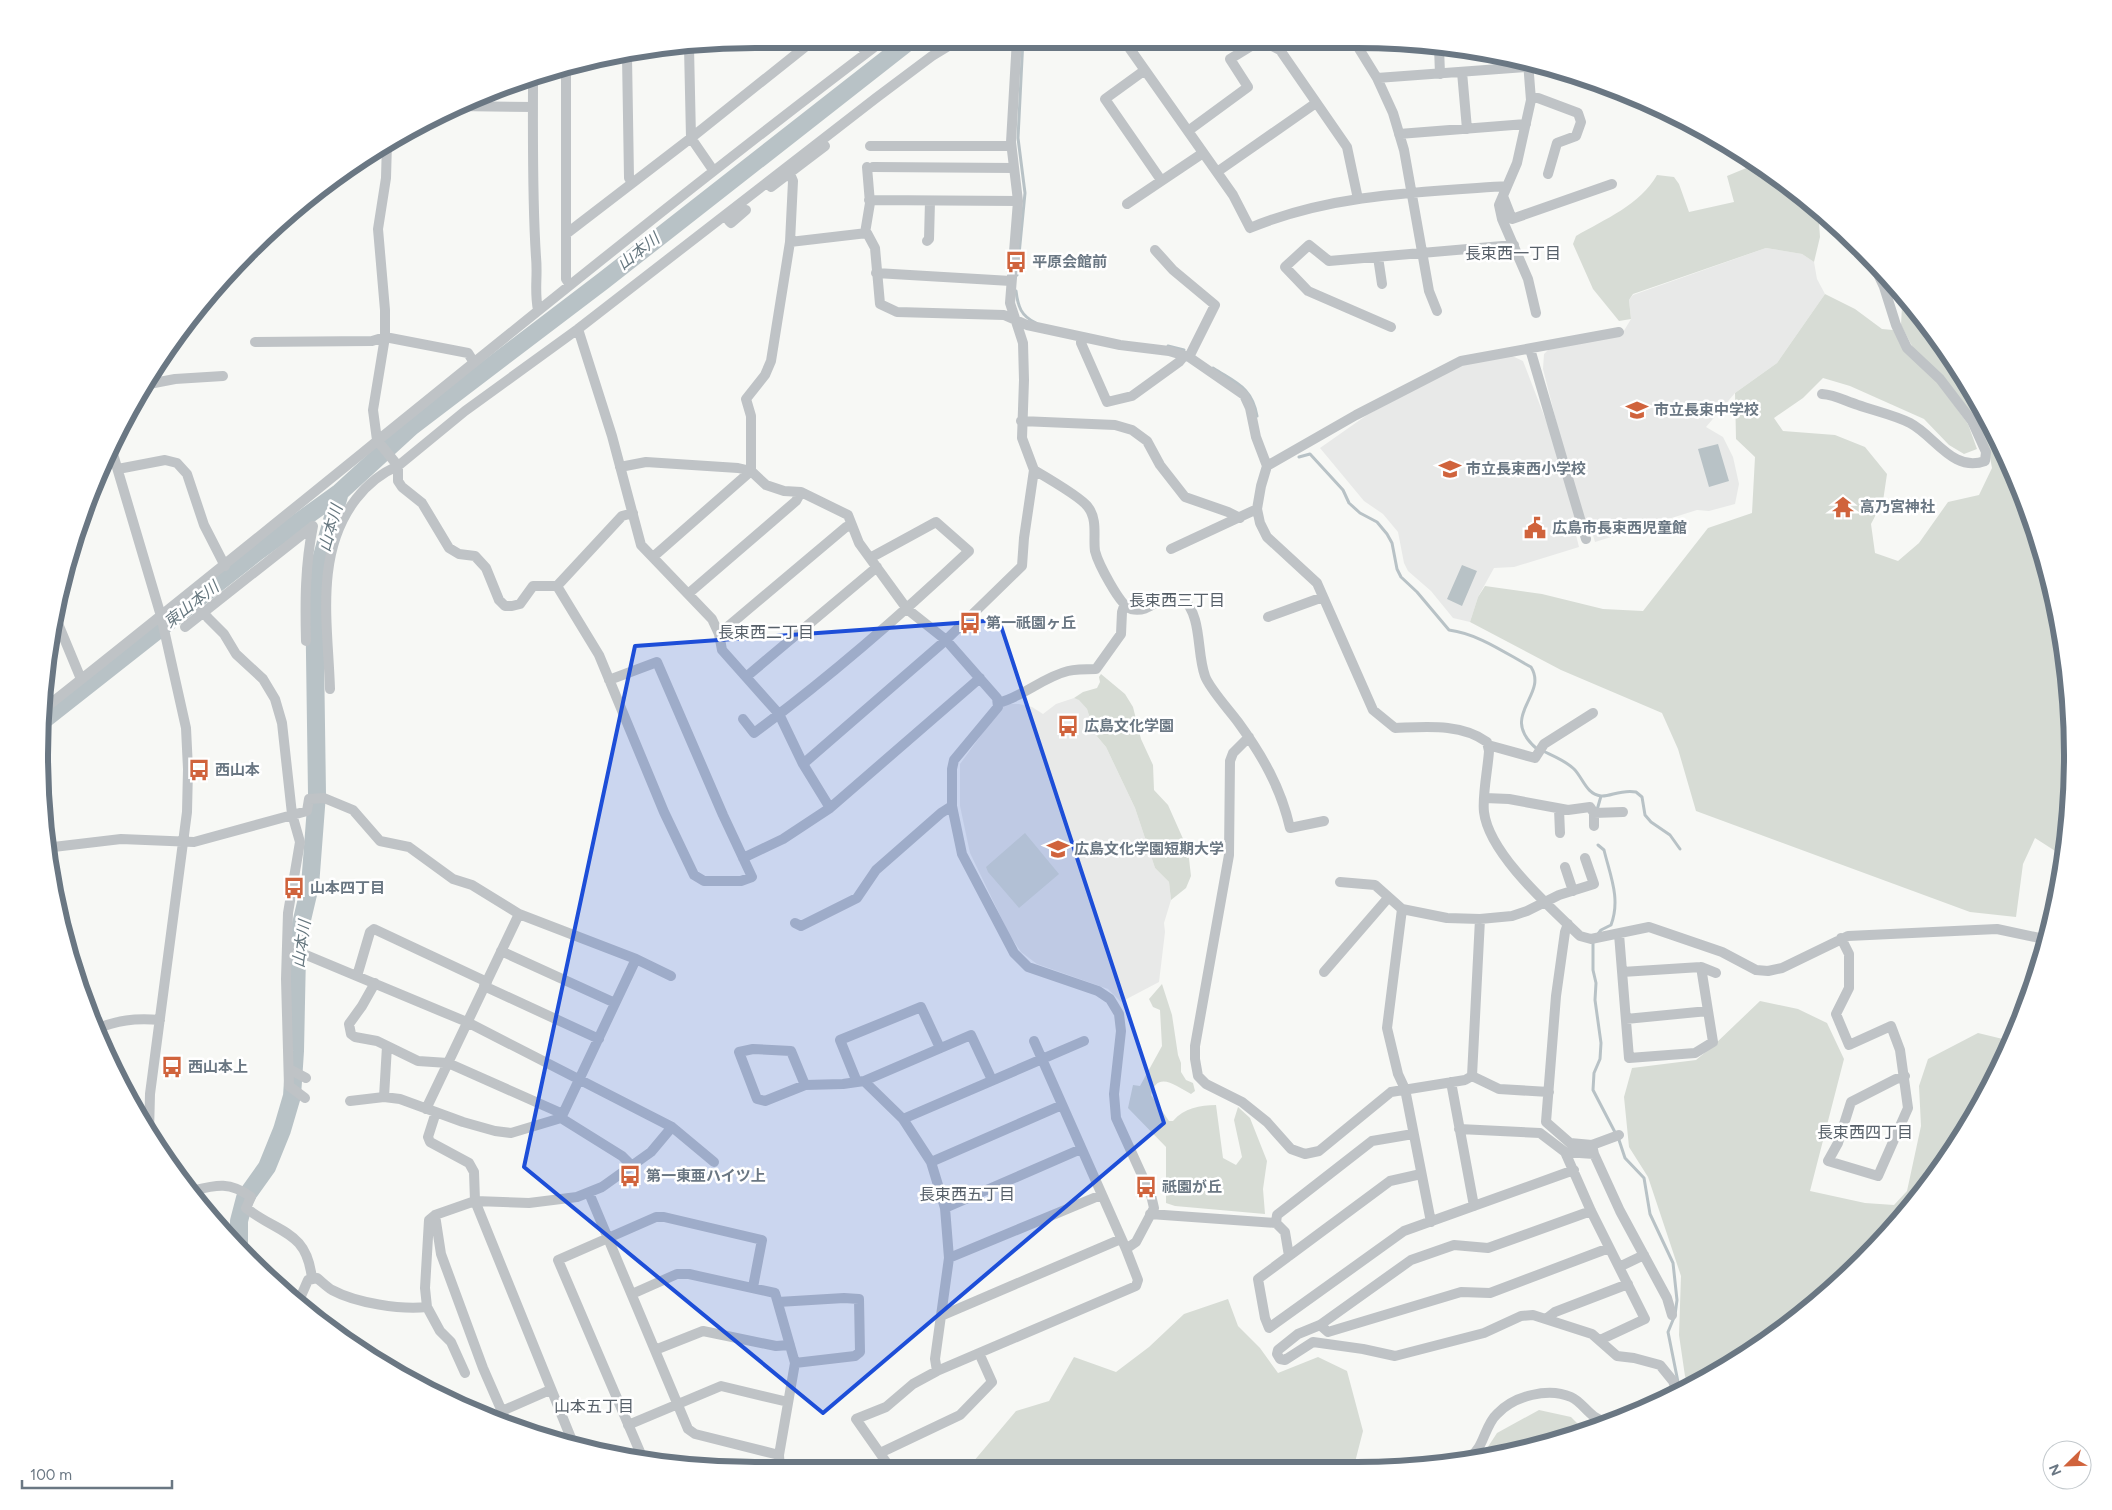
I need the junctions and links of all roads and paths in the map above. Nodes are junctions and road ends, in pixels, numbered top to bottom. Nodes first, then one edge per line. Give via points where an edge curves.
1 (805, 47) edge
2 (862, 47) edge
3 (874, 47) edge
4 (947, 47) edge
5 (1017, 47) edge
6 (1129, 47) edge
7 (1250, 47) edge
8 (1274, 47) edge
9 (1358, 47) edge
10 (689, 51) edge
11 (866, 53) junction
12 (1438, 53) edge
13 (627, 59) edge
14 (1514, 66) edge
15 (1528, 69) edge
16 (1145, 70) junction
17 (1462, 72) junction
18 (566, 74) edge
19 (1440, 74) junction
20 (1378, 78) junction
21 (533, 84) edge
22 (876, 98) junction
23 (1530, 98) junction
24 (481, 102) edge
25 (1316, 102) junction
26 (533, 107) junction
27 (1526, 124) junction
28 (1467, 129) junction
29 (1188, 131) junction
30 (1399, 134) junction
31 (691, 138) junction
32 (870, 146) dead end
33 (1011, 146) junction
34 (387, 151) edge
35 (1203, 153) junction
36 (1014, 168) junction
37 (713, 170) junction
38 (1217, 172) junction
39 (790, 174) junction
40 (1548, 174) dead end
41 (1161, 180) junction
42 (632, 183) junction
43 (1612, 184) dead end
44 (1505, 191) junction
45 (1411, 193) junction
46 (1358, 199) junction
47 (870, 200) junction
48 (930, 201) junction
49 (1018, 201) junction
50 (1127, 204) dead end
51 (742, 207) junction
52 (729, 221) dead end
53 (865, 233) junction
54 (566, 234) junction
55 (927, 241) dead end
56 (790, 242) junction
57 (1514, 245) junction
58 (1155, 250) dead end
59 (1421, 253) junction
60 (1378, 257) junction
61 (876, 273) junction
62 (1881, 280) edge
63 (1010, 281) junction
64 (1382, 284) dead end
65 (570, 285) junction
66 (538, 310) junction
67 (1438, 311) dead end
68 (1536, 313) dead end
69 (1016, 320) junction
70 (1391, 327) dead end
71 (578, 329) junction
72 (1619, 332) dead end
73 (384, 337) junction
74 (1081, 337) junction
75 (255, 342) dead end
76 (1530, 349) junction
77 (1187, 357) junction
78 (473, 361) junction
79 (223, 376) dead end
80 (156, 380) edge
81 (1822, 394) dead end
82 (1021, 421) junction
83 (377, 440) junction
84 (113, 457) edge
85 (398, 466) junction
86 (1267, 466) junction
87 (620, 468) junction
88 (118, 469) junction
89 (1034, 470) junction
90 (751, 471) junction
91 (801, 492) junction
92 (1257, 510) junction
93 (633, 513) junction
94 (1240, 518) junction
95 (852, 525) junction
96 (1586, 540) dead end
97 (1171, 549) dead end
98 (653, 557) junction
99 (870, 558) junction
100 (225, 566) junction
101 (876, 567) junction
102 (557, 586) junction
103 (688, 594) junction
104 (1323, 597) junction
105 (183, 599) junction
106 (1124, 606) junction
107 (907, 609) junction
108 (203, 610) junction
109 (1268, 617) dead end
110 (162, 618) junction
111 (60, 626) edge
112 (185, 627) dead end
113 (719, 634) junction
114 (946, 640) junction
115 (306, 641) dead end
116 (746, 677) junction
117 (980, 678) junction
118 (81, 679) junction
119 (609, 680) junction
120 (330, 689) dead end
121 (998, 703) junction
122 (50, 704) edge
123 (779, 714) junction
124 (1593, 714) dead end
125 (743, 719) dead end
126 (1249, 737) junction
127 (1488, 745) junction
128 (803, 764) junction
129 (1485, 798) junction
130 (952, 806) junction
131 (830, 808) junction
132 (1559, 809) junction
133 (1594, 812) junction
134 (1623, 812) dead end
135 (292, 814) junction
136 (1324, 821) dead end
137 (1594, 826) dead end
138 (1560, 833) dead end
139 (183, 842) junction
140 (54, 847) edge
141 (743, 858) junction
142 (1585, 858) dead end
143 (1565, 868) dead end
144 (1340, 882) dead end
145 (1573, 890) junction
146 (1388, 898) junction
147 (1545, 902) junction
148 (1402, 909) junction
149 (520, 914) junction
150 (1480, 919) junction
151 (795, 924) dead end
152 (1568, 924) junction
153 (1619, 934) junction
154 (1842, 938) junction
155 (2040, 938) edge
156 (287, 947) junction
157 (501, 951) junction
158 (636, 959) junction
159 (1701, 967) junction
160 (1324, 972) dead end
161 (1622, 972) junction
162 (1716, 974) dead end
163 (357, 976) junction
164 (671, 976) dead end
165 (375, 983) junction
166 (486, 984) junction
167 (615, 1003) junction
168 (1708, 1011) junction
169 (1626, 1019) junction
170 (160, 1020) junction
171 (467, 1022) junction
172 (101, 1027) edge
173 (599, 1039) junction
174 (1034, 1040) dead end
175 (1084, 1041) dead end
176 (387, 1046) junction
177 (940, 1048) junction
178 (1042, 1058) junction
179 (448, 1063) junction
180 (288, 1069) junction
181 (1472, 1076) junction
182 (1905, 1076) junction
183 (306, 1078) dead end
184 (580, 1080) junction
185 (992, 1080) junction
186 (860, 1082) junction
187 (1451, 1082) junction
188 (805, 1085) junction
189 (1405, 1089) junction
190 (1548, 1092) junction
191 (384, 1097) junction
192 (305, 1098) dead end
193 (350, 1101) dead end
194 (1062, 1105) junction
195 (431, 1111) junction
196 (562, 1116) junction
197 (149, 1119) edge
198 (903, 1119) junction
199 (672, 1127) junction
200 (1459, 1129) junction
201 (1413, 1134) junction
202 (1616, 1136) dead end
203 (1081, 1149) junction
204 (1593, 1150) junction
205 (1565, 1152) junction
206 (714, 1162) dead end
207 (931, 1162) junction
208 (632, 1166) junction
209 (1574, 1170) junction
210 (1420, 1174) junction
211 (198, 1190) edge
212 (589, 1192) junction
213 (1101, 1195) junction
214 (475, 1201) junction
215 (1474, 1206) junction
216 (946, 1208) junction
217 (1591, 1211) junction
218 (1150, 1214) junction
219 (435, 1215) junction
220 (1430, 1222) junction
221 (1276, 1223) junction
222 (608, 1238) junction
223 (1123, 1244) junction
224 (1609, 1248) junction
225 (1644, 1255) junction
226 (1290, 1256) junction
227 (949, 1258) junction
228 (1619, 1267) junction
229 (312, 1279) junction
230 (1628, 1284) junction
231 (753, 1288) junction
232 (632, 1294) junction
233 (301, 1297) edge
234 (778, 1302) junction
235 (427, 1307) junction
236 (1672, 1315) dead end
237 (941, 1316) junction
238 (1546, 1319) junction
239 (1320, 1325) junction
240 (1600, 1340) junction
241 (790, 1345) junction
242 (655, 1350) junction
243 (979, 1353) junction
244 (795, 1363) junction
245 (937, 1371) junction
246 (465, 1373) dead end
247 (1675, 1387) edge
248 (550, 1390) junction
249 (788, 1402) junction
250 (678, 1404) junction
251 (502, 1411) junction
252 (504, 1416) edge
253 (1600, 1419) edge
254 (628, 1425) junction
255 (570, 1438) edge
256 (639, 1452) edge
257 (880, 1452) junction
258 (1475, 1452) edge
259 (779, 1455) junction
260 (780, 1462) edge
261 (887, 1462) edge

1 - 31 street
2 - 11 street
3 - 11 street
4 - 22 street
5 - 33 street
6 - 16 street
7 - 29 street via 1230,59 1248,88
8 - 25 street via 1280,50
9 - 20 street
10 - 31 street
11 - 37 street
12 - 19 street
13 - 42 street via 629,178
14 - 17 street
15 - 23 street
16 - 29 street
16 - 41 street via 1105,99
17 - 19 street
17 - 28 street
18 - 54 street
19 - 20 street
20 - 30 street
21 - 26 street
22 - 39 street via 872,109
22 - 51 street
23 - 27 street
23 - 40 street via 1578,113 1581,122 1576,136 1557,143
24 - 26 street
25 - 38 street
25 - 46 street via 1347,146
26 - 66 street via 532,185 537,260 534,294
27 - 28 street
27 - 44 street via 1517,163
28 - 30 street
29 - 35 street
30 - 45 street
31 - 37 street
31 - 42 street
32 - 33 street
33 - 36 street
34 - 73 street via 378,229
35 - 38 street
35 - 41 street
36 - 47 street via 870,167
36 - 49 street
37 - 65 street
38 - 46 street via 1250,228 1270,220
39 - 51 street
39 - 56 street
41 - 50 street
42 - 54 street
43 - 44 street via 1512,220
44 - 45 street
44 - 57 street via 1499,205
45 - 46 street
45 - 59 street
47 - 48 street
47 - 53 street
48 - 49 street
48 - 55 street
49 - 63 street
51 - 52 street via 731,223
51 - 71 street
53 - 56 street
53 - 61 street via 875,248
54 - 65 street via 566,279
56 - 90 street via 772,361 746,399 751,416
57 - 59 street
57 - 68 street via 1528,279
58 - 77 street via 1173,270 1216,305
59 - 60 street
59 - 67 street via 1429,291
60 - 64 street
60 - 70 street via 1329,261 1309,246 1285,268 1308,292
61 - 63 street
61 - 69 street via 880,304 897,312 1004,314
62 - 81 street via 1907,348 1940,379 1972,421 1986,452 1985,461 1977,464 1962,462 1943,452 1911,424 1834,395
63 - 69 street via 1010,303
65 - 66 street
66 - 78 street
69 - 74 street
69 - 82 street via 1023,343
71 - 85 street via 465,411
71 - 87 street
72 - 76 street
73 - 75 street via 372,341
73 - 78 street via 468,353
73 - 83 street via 372,410
74 - 77 street via 1169,351
74 - 77 street via 1107,402 1132,396
76 - 86 street via 1460,361 1356,414
76 - 96 street
77 - 86 street via 1244,395
78 - 83 street
79 - 80 street
82 - 89 street via 1022,438
82 - 94 street via 1115,425 1132,430 1147,441 1160,465 1185,497
83 - 85 street
83 - 100 street
84 - 88 street
85 - 102 street via 398,481 402,487 422,503 449,548 459,554 476,556 486,568 499,600 505,606 520,604 533,586
85 - 120 street via 373,481 347,510 333,541 327,573
86 - 92 street
87 - 90 street via 646,462
87 - 93 street
88 - 100 street via 165,460 177,463 187,474 204,525
88 - 110 street
89 - 106 street via 1088,506 1094,519 1096,553
89 - 114 street via 1022,566
90 - 91 street via 766,485
90 - 98 street
91 - 95 street via 848,515
91 - 103 street via 796,502
92 - 94 street
92 - 104 street via 1267,537 1316,583
93 - 98 street via 641,545
93 - 102 street via 622,516
94 - 97 street
95 - 99 street
95 - 113 street
98 - 103 street
99 - 101 street
99 - 107 street via 936,522 969,551
100 - 105 street
101 - 107 street
101 - 116 street
102 - 119 street via 599,655
103 - 113 street via 712,619
104 - 109 street
104 - 127 street via 1373,710 1395,728 1437,726 1478,735
105 - 108 street
105 - 110 street
106 - 121 street via 1121,634 1096,669 1066,671 1012,700
106 - 126 street via 1142,609 1169,596 1182,597 1188,603 1200,639 1206,679
107 - 114 street
107 - 123 street
108 - 112 street
108 - 115 street via 313,526 308,550
108 - 135 street via 236,654 263,679 275,699 282,723
110 - 118 street
110 - 139 street via 186,728 187,812
111 - 118 street
113 - 116 street via 722,650
114 - 117 street
114 - 128 street
116 - 123 street
117 - 121 street
117 - 131 street
118 - 122 street
119 - 141 street via 657,662
119 - 141 street via 694,875 704,881 741,881 752,876
121 - 130 street via 954,760
123 - 125 street via 754,733
123 - 128 street
124 - 127 street via 1544,744 1535,758
126 - 136 street via 1284,802 1290,828
126 - 189 street via 1233,753 1230,761 1229,855 1195,1046 1198,1076 1206,1084 1242,1102 1267,1122 1291,1149 1305,1154 1319,1151 1391,1092
127 - 129 street
128 - 131 street
129 - 132 street via 1509,799
129 - 147 street via 1484,812 1492,838 1508,863
130 - 151 street via 876,870 857,898 801,926
130 - 218 street via 962,854 1014,953 1028,967 1098,991 1110,999 1119,1014 1121,1031 1114,1094 1116,1118 1151,1195 1154,1208
131 - 141 street via 783,839
132 - 133 street via 1590,807
132 - 138 street
133 - 134 street
133 - 137 street
135 - 139 street via 232,833
135 - 149 street via 308,811 309,799 312,798 324,798 353,810 380,841 409,847 453,879 472,885
135 - 156 street via 300,842 288,913
139 - 140 street via 121,838
139 - 170 street
142 - 145 street via 1594,884
143 - 145 street
144 - 146 street via 1375,885
145 - 147 street
146 - 148 street
146 - 160 street
147 - 150 street via 1512,916
147 - 152 street
148 - 150 street via 1447,918
148 - 189 street via 1387,1028
149 - 157 street
149 - 158 street
150 - 181 street
152 - 153 street via 1580,936 1590,939
152 - 190 street via 1556,996
153 - 154 street via 1649,928 1722,952 1756,970 1768,971 1782,968
153 - 161 street
154 - 155 street via 1997,929
154 - 182 street via 1849,954 1849,988 1836,1014 1849,1045 1890,1026 1900,1050
156 - 163 street
156 - 180 street
157 - 166 street
157 - 167 street
158 - 164 street
158 - 167 street
159 - 161 street
159 - 162 street
159 - 168 street
161 - 169 street
163 - 165 street
163 - 166 street via 370,932 374,930
165 - 171 street
165 - 176 street via 349,1024 355,1037 377,1040
166 - 171 street
166 - 173 street
167 - 173 street
168 - 169 street
168 - 169 street via 1712,1042 1695,1052 1629,1058
170 - 172 street via 132,1018
170 - 197 street
171 - 179 street
171 - 184 street
173 - 184 street
174 - 178 street
175 - 178 street
176 - 179 street via 418,1061
176 - 191 street
177 - 185 street via 971,1035
177 - 186 street
177 - 186 street via 921,1007 840,1040
178 - 185 street
178 - 194 street
179 - 195 street
179 - 196 street
180 - 183 street
180 - 192 street via 289,1086
181 - 187 street
181 - 190 street via 1499,1089
182 - 182 street via 1851,1102 1838,1143 1828,1161 1878,1176 1908,1108
184 - 196 street
184 - 199 street
185 - 198 street
186 - 188 street
186 - 198 street
187 - 189 street
187 - 200 street
188 - 188 street via 765,1101 757,1099 739,1052 753,1049 791,1051
189 - 201 street
190 - 204 street via 1546,1122 1570,1143
191 - 193 street
191 - 195 street via 400,1099
194 - 203 street
194 - 207 street
195 - 196 street via 511,1133
195 - 214 street via 430,1142 469,1163 474,1172
196 - 208 street
198 - 207 street
199 - 206 street
199 - 208 street via 651,1152
200 - 205 street via 1540,1133
200 - 215 street
201 - 210 street
201 - 221 street via 1372,1141 1277,1215
202 - 204 street
203 - 213 street
203 - 216 street
204 - 205 street
204 - 225 street
205 - 209 street
207 - 216 street
208 - 212 street
209 - 215 street
209 - 217 street
210 - 220 street
210 - 226 street via 1390,1181
211 - 229 street via 232,1186 251,1197 246,1208 262,1221 287,1232 302,1246
212 - 214 street via 577,1197 529,1203
212 - 222 street
213 - 223 street
213 - 227 street
214 - 219 street
214 - 248 street
215 - 220 street
216 - 227 street
217 - 224 street
217 - 239 street via 1488,1248 1454,1245 1411,1260
218 - 221 street
218 - 223 street via 1136,1242
219 - 235 street via 429,1220
219 - 251 street via 441,1254
220 - 226 street via 1404,1231 1269,1328 1258,1279
221 - 226 street via 1285,1232
222 - 231 street via 656,1217 664,1217 762,1240
222 - 232 street
222 - 254 street via 558,1260
223 - 237 street
223 - 243 street via 1138,1280 1136,1286
224 - 228 street
224 - 239 street via 1490,1293 1461,1292 1328,1332
225 - 228 street
225 - 236 street via 1668,1298
227 - 237 street
228 - 230 street
229 - 233 street via 308,1280
229 - 235 street via 317,1278 332,1290 351,1297 393,1307
230 - 238 street via 1554,1312
230 - 240 street via 1645,1319
231 - 232 street via 677,1274
231 - 234 street via 775,1293
232 - 242 street
234 - 241 street
234 - 244 street via 858,1299 860,1352 855,1356
235 - 246 street via 440,1331 451,1342
237 - 245 street via 935,1359
238 - 239 street via 1521,1316 1484,1333 1395,1356 1363,1348 1313,1342 1285,1360 1280,1359 1278,1350 1298,1334
238 - 240 street via 1592,1334
240 - 247 street via 1617,1356 1660,1365
241 - 242 street via 776,1346 703,1330
241 - 244 street
242 - 250 street
243 - 245 street
243 - 257 street via 992,1382 960,1415
244 - 249 street
245 - 257 street via 914,1384 886,1407 856,1419
248 - 251 street
248 - 255 street
249 - 250 street via 720,1386
249 - 259 street
250 - 254 street
250 - 259 street via 688,1428 695,1434
251 - 252 street
253 - 258 street via 1562,1393 1536,1394 1519,1399 1496,1414
254 - 256 street
257 - 261 street
259 - 260 street

